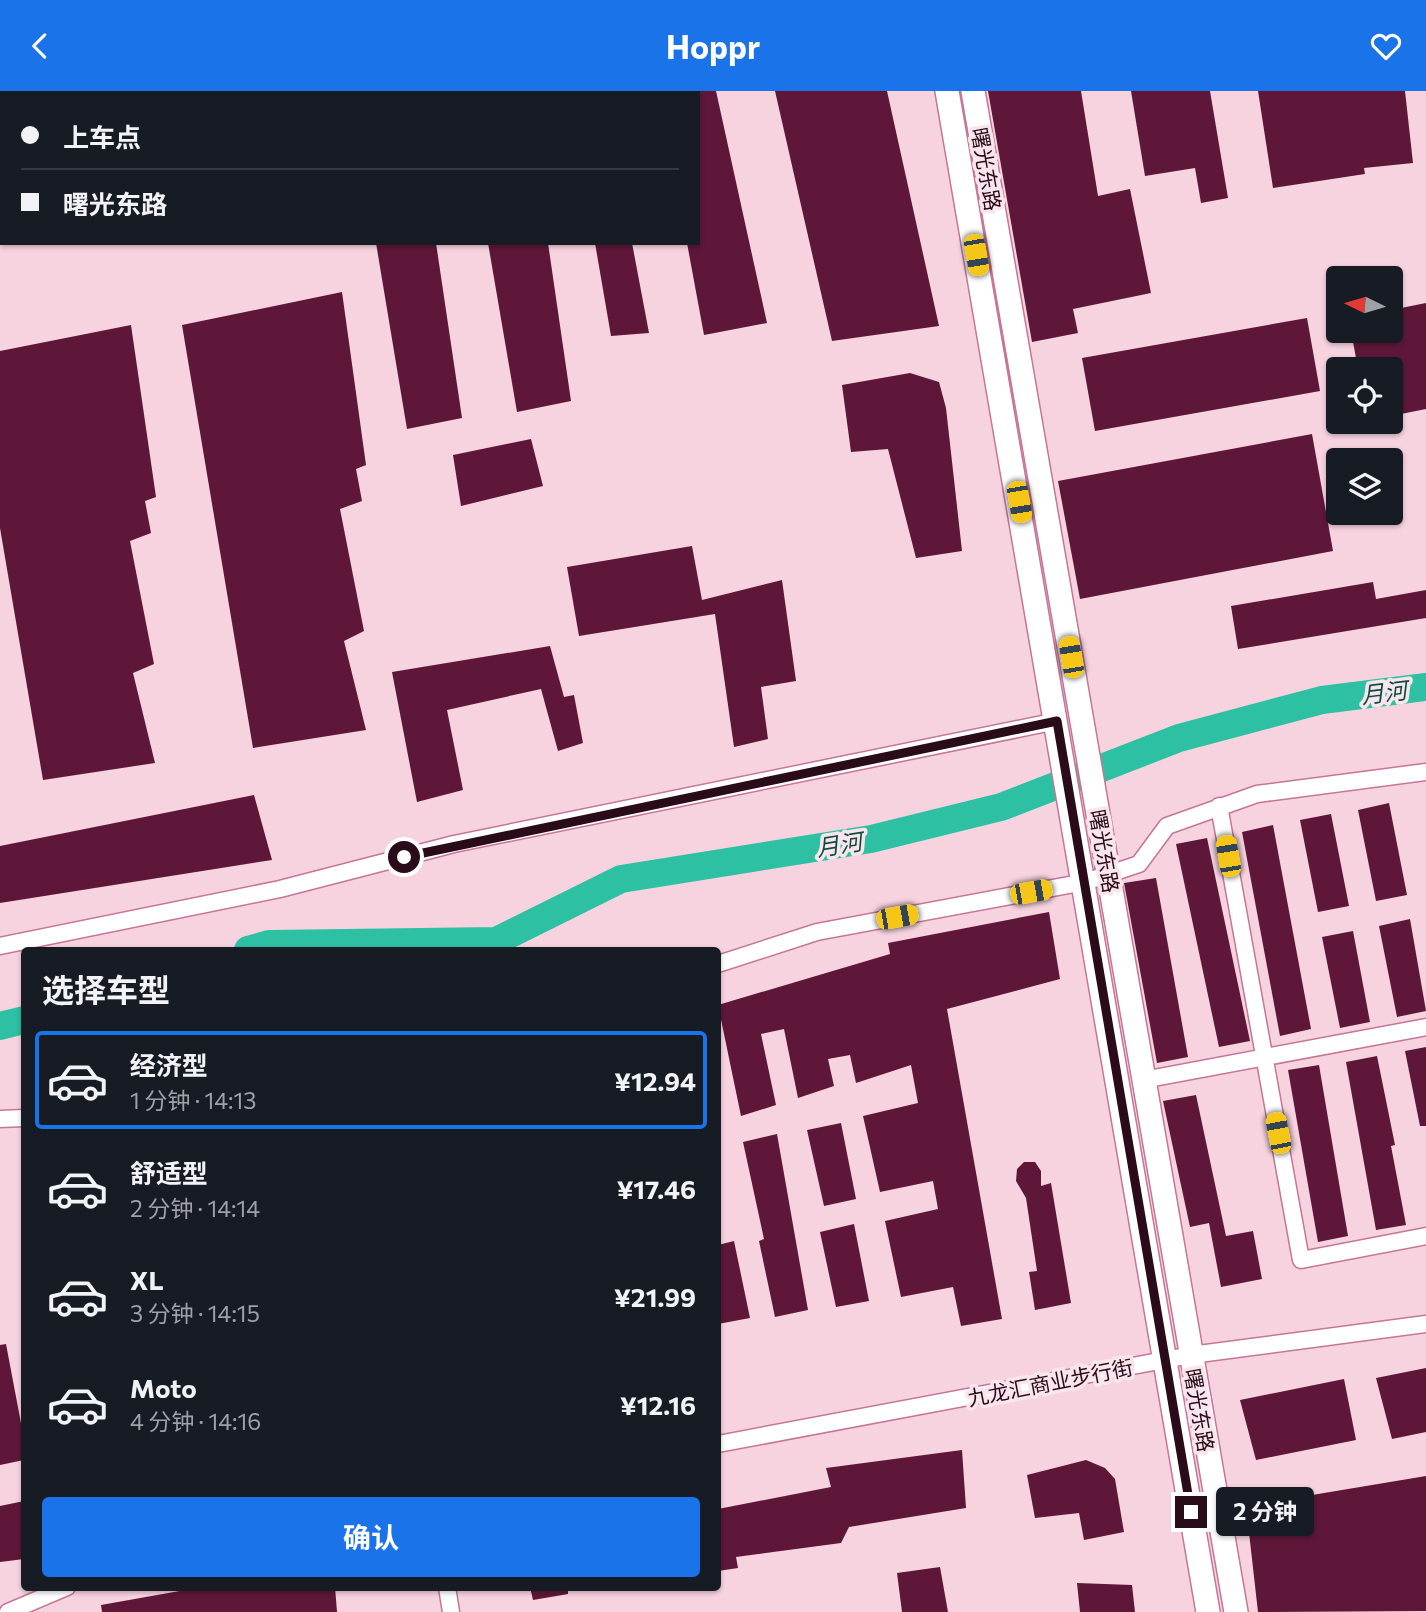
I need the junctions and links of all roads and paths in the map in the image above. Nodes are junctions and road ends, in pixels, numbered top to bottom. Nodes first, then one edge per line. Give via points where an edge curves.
1 (947, 91) edge
2 (973, 91) edge
3 (1057, 721) junction
4 (1426, 772) edge
5 (1219, 806) junction
6 (1110, 873) junction
7 (1085, 883) junction
8 (0, 946) edge
9 (721, 963) edge
10 (1426, 1027) edge
11 (1264, 1057) junction
12 (1143, 1080) junction
13 (21, 1118) edge
14 (0, 1119) edge
15 (1426, 1236) edge
16 (1426, 1324) edge
17 (1191, 1355) junction
18 (1166, 1361) junction
19 (721, 1443) edge
20 (58, 1591) edge
21 (448, 1591) edge
22 (8, 1612) edge
23 (451, 1612) edge
24 (1208, 1612) edge
25 (1236, 1612) edge

1 - 3 main road, 曙光东路
2 - 6 main road, 曙光东路
3 - 7 main road, 曙光东路
3 - 8 street via 454,844 280,889
4 - 5 street via 1256,794
5 - 6 street via 1167,826 1139,864
5 - 11 street
6 - 7 street
6 - 12 main road, 曙光东路
7 - 9 street via 817,932
7 - 18 main road, 曙光东路
10 - 11 street
11 - 12 street
11 - 15 street via 1301,1260
12 - 17 main road, 曙光东路
13 - 14 street
16 - 17 street, 九龙汇商业步行街
17 - 18 street, 九龙汇商业步行街
17 - 25 main road, 曙光东路
18 - 19 street, 九龙汇商业步行街
18 - 24 main road, 曙光东路
20 - 22 street
21 - 23 street

